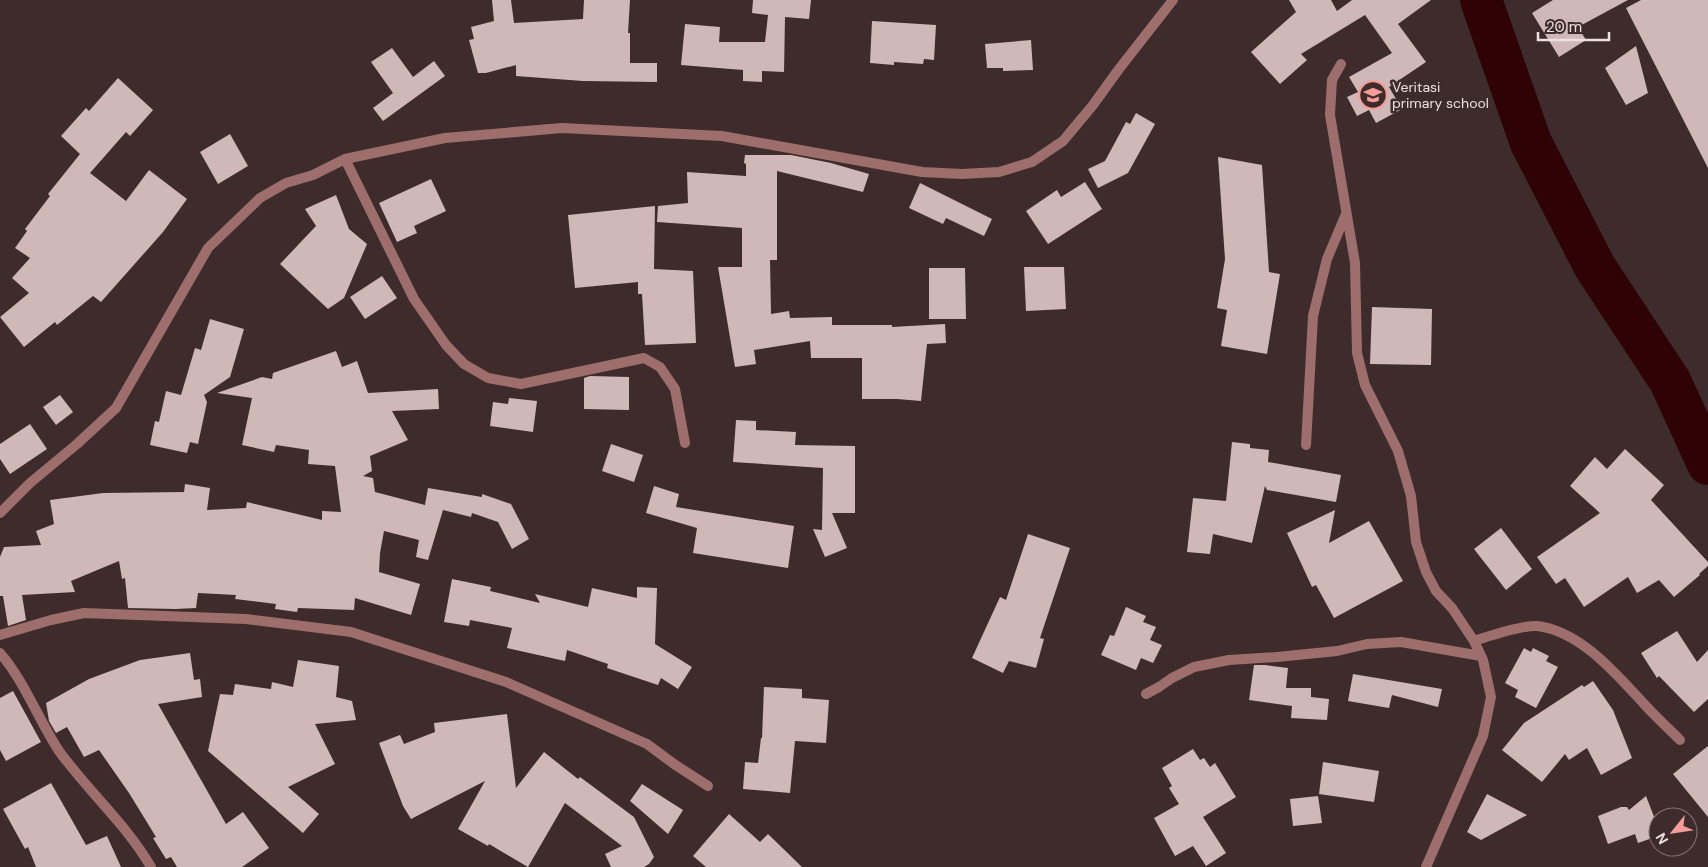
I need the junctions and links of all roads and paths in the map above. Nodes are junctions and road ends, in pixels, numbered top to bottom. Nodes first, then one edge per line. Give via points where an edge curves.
1 (1173, 0) edge
2 (1341, 64) dead end
3 (345, 159) junction
4 (1347, 213) junction
5 (685, 443) dead end
6 (1306, 445) dead end
7 (0, 513) edge
8 (0, 635) edge
9 (1474, 641) junction
10 (0, 653) edge
11 (1481, 656) junction
12 (1146, 694) dead end
13 (1680, 740) dead end
14 (708, 786) dead end
15 (151, 867) edge
16 (1426, 867) edge

1 - 3 street via 1063,141 1032,162 999,172 922,172 722,136 562,128 445,138
2 - 4 street via 1332,80 1330,115
3 - 5 street via 414,299 464,364 488,378 521,384 644,358 660,367 674,389
3 - 7 street via 313,175 286,183 260,198 208,248 116,408
4 - 6 street via 1326,259 1313,316
4 - 9 street via 1355,263 1357,354 1365,385 1398,451 1411,496 1416,542 1426,572 1436,591
8 - 14 street via 84,613 246,619 351,632 506,682 647,744
9 - 11 street
9 - 13 street via 1535,626 1558,631 1613,670
10 - 15 street via 14,671 59,750 139,846
11 - 12 street via 1401,642 1367,644 1277,658 1229,660 1194,668
11 - 16 street via 1491,697 1483,736

